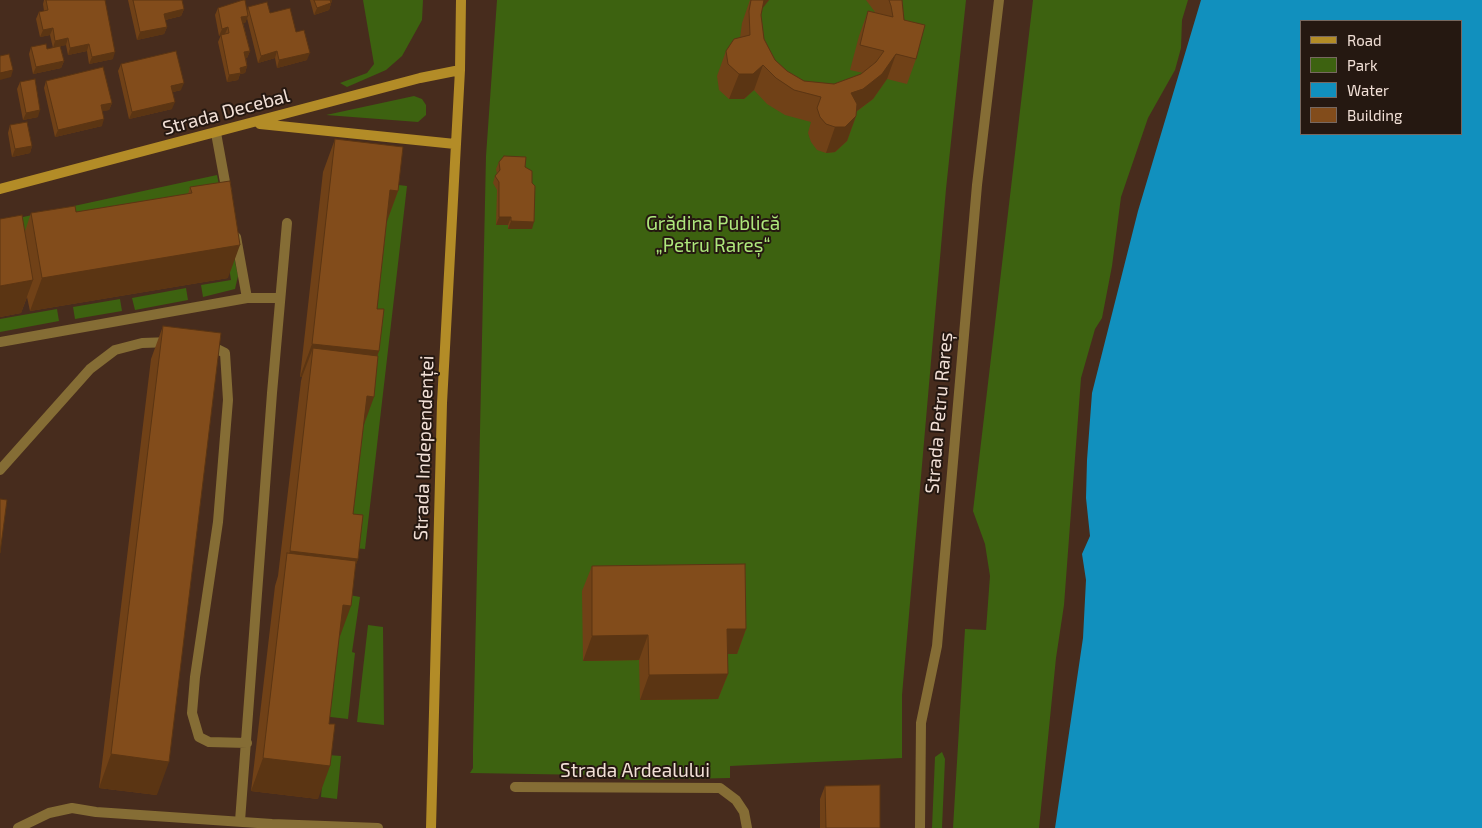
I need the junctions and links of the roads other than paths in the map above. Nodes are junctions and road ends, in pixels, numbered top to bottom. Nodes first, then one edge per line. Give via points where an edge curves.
1 (461, 0) edge
2 (999, 0) edge
3 (460, 70) junction
4 (254, 123) junction
5 (216, 133) junction
6 (455, 144) junction
7 (0, 190) edge
8 (229, 201) edge
9 (287, 223) dead end
10 (234, 230) edge
11 (247, 298) junction
12 (280, 298) junction
13 (0, 342) edge
14 (180, 342) edge
15 (196, 342) edge
16 (0, 470) edge
17 (247, 743) junction
18 (515, 787) dead end
19 (240, 821) junction
20 (205, 823) edge
21 (18, 828) edge
22 (378, 828) edge
23 (431, 828) edge
24 (747, 828) edge
25 (920, 828) edge

1 - 3 main road, Strada Independenței
2 - 25 street, Strada Petru Rareș via 978,185 937,646 921,723
3 - 4 main road, Strada Decebal
3 - 6 main road, Strada Independenței
4 - 5 main road, Strada Decebal
4 - 6 main road
5 - 7 main road, Strada Decebal
5 - 8 street
6 - 23 main road, Strada Independenței via 442,403
9 - 12 street
10 - 11 street
11 - 12 street
11 - 13 street
12 - 17 street
14 - 16 street via 142,343 115,350 90,370
15 - 17 street via 225,353 228,400 218,522 192,713 199,738 209,742
17 - 19 street
18 - 24 street, Strada Ardealului via 720,788 736,800 744,812
19 - 20 street
19 - 22 street
20 - 21 street via 72,808 49,813

